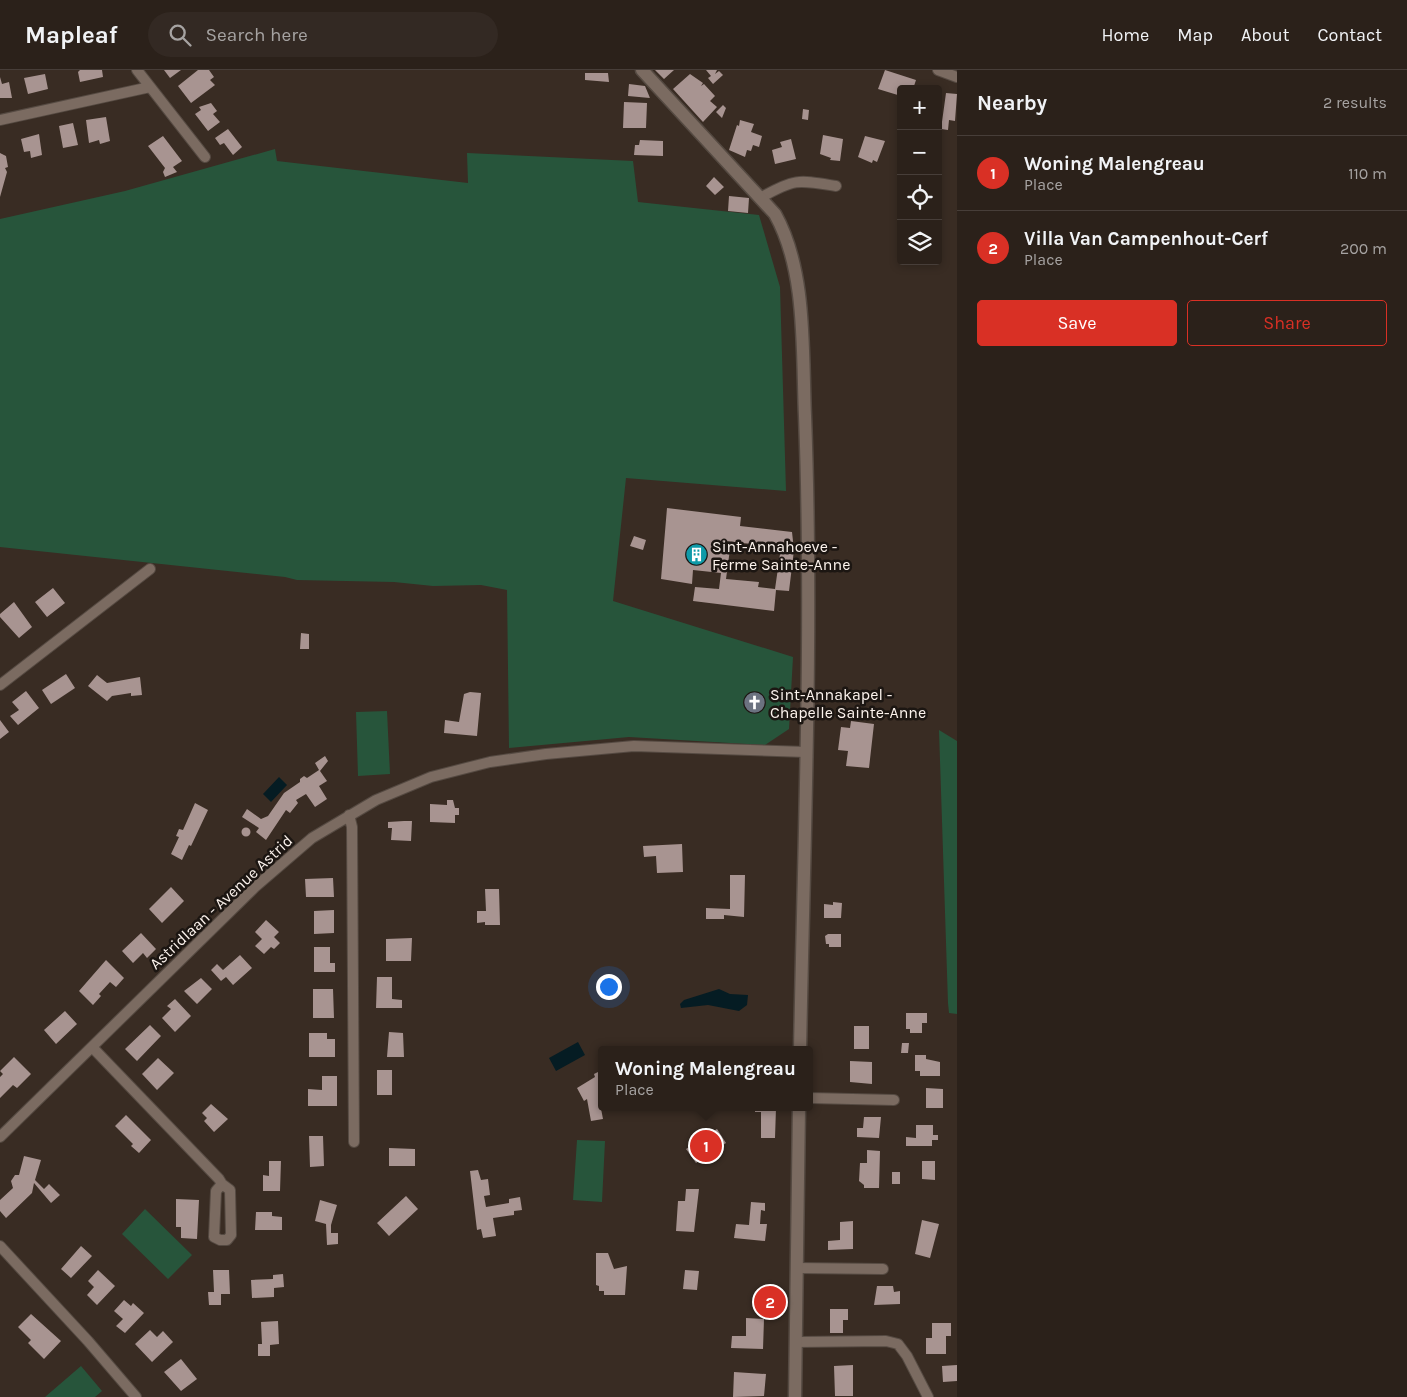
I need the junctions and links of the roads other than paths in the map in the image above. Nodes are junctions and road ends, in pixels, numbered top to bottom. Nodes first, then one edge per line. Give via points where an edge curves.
1 (137, 70) edge
2 (642, 70) edge
3 (938, 70) edge
4 (957, 77) edge
5 (150, 86) junction
6 (0, 120) edge
7 (205, 157) dead end
8 (836, 186) dead end
9 (762, 197) junction
10 (150, 569) dead end
11 (0, 685) edge
12 (806, 752) junction
13 (349, 815) junction
14 (800, 1046) edge
15 (92, 1047) junction
16 (813, 1098) edge
17 (894, 1100) dead end
18 (800, 1111) edge
19 (0, 1137) edge
20 (354, 1142) dead end
21 (222, 1184) junction
22 (0, 1246) edge
23 (797, 1268) junction
24 (883, 1269) dead end
25 (796, 1342) junction
26 (136, 1397) edge
27 (795, 1397) edge
28 (928, 1397) edge

1 - 5 street
2 - 9 street
3 - 4 street
5 - 6 street
5 - 7 street
8 - 9 street via 801,180 782,184
9 - 12 street via 786,233 797,274 808,495
10 - 11 street
12 - 13 street, Astridlaan - Avenue Astrid via 634,746 546,754 490,762 431,776
12 - 14 street
13 - 15 street, Astridlaan - Avenue Astrid via 312,838 255,887
13 - 20 street via 352,827
15 - 19 street, Astridlaan - Avenue Astrid
15 - 21 street
16 - 17 street
18 - 23 street
21 - 21 street via 216,1191 214,1236 227,1240 231,1235 230,1190
22 - 26 street
23 - 24 street
23 - 25 street
25 - 27 street
25 - 28 street via 886,1341 898,1344

